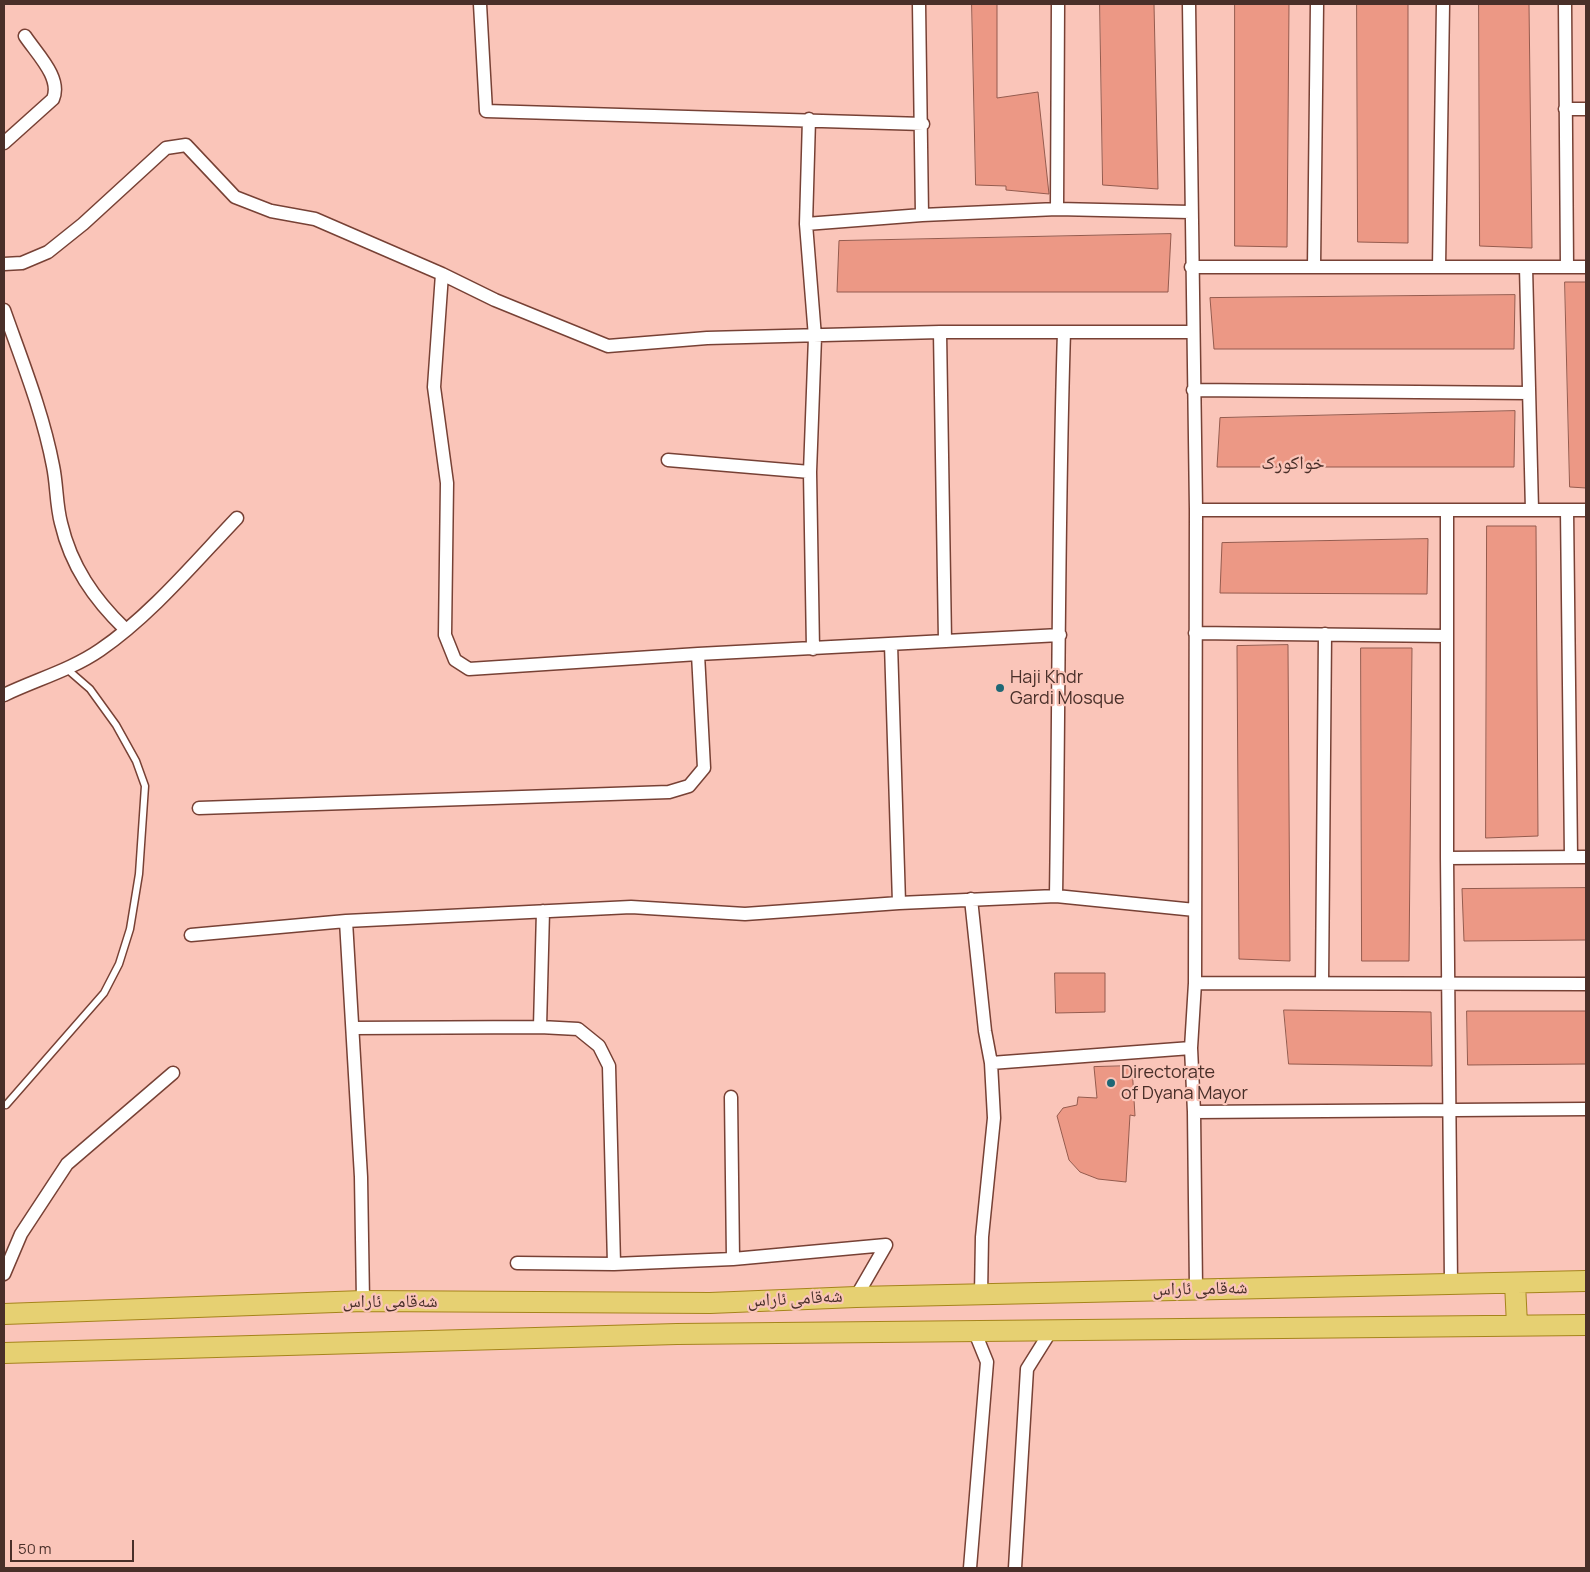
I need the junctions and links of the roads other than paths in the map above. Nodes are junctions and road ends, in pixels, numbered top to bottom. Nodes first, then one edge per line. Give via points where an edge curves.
1 (480, 4) edge
2 (919, 4) edge
3 (1058, 4) edge
4 (1189, 4) edge
5 (1317, 4) edge
6 (1443, 4) edge
7 (1565, 4) edge
8 (25, 36) dead end
9 (1565, 109) junction
10 (1586, 109) edge
11 (809, 119) junction
12 (922, 124) junction
13 (4, 143) edge
14 (1056, 209) junction
15 (1190, 212) junction
16 (922, 215) junction
17 (806, 224) junction
18 (4, 264) edge
19 (1191, 267) junction
20 (1314, 267) junction
21 (1439, 267) junction
22 (1526, 267) junction
23 (1567, 267) junction
24 (1586, 267) edge
25 (442, 274) junction
26 (4, 310) edge
27 (940, 332) junction
28 (1064, 332) junction
29 (1192, 332) junction
30 (815, 337) junction
31 (1194, 390) junction
32 (1529, 393) junction
33 (668, 460) dead end
34 (810, 472) junction
35 (1196, 510) junction
36 (1532, 510) junction
37 (1567, 510) junction
38 (1586, 510) edge
39 (1447, 511) junction
40 (236, 518) dead end
41 (125, 629) junction
42 (1195, 633) junction
43 (1325, 634) junction
44 (1060, 635) junction
45 (1447, 636) junction
46 (945, 641) junction
47 (891, 644) junction
48 (813, 649) junction
49 (698, 654) junction
50 (66, 668) junction
51 (4, 695) edge
52 (199, 808) dead end
53 (1586, 856) edge
54 (1571, 857) junction
55 (1447, 858) junction
56 (1056, 896) junction
57 (971, 899) junction
58 (899, 903) junction
59 (1195, 910) junction
60 (543, 911) junction
61 (346, 921) junction
62 (191, 935) dead end
63 (1194, 983) junction
64 (1322, 984) junction
65 (1448, 984) junction
66 (1586, 984) edge
67 (540, 1027) junction
68 (353, 1028) junction
69 (1191, 1048) junction
70 (991, 1063) junction
71 (173, 1073) dead end
72 (730, 1097) dead end
73 (6, 1105) dead end
74 (1586, 1109) edge
75 (1449, 1110) junction
76 (1194, 1112) junction
77 (733, 1259) junction
78 (517, 1263) dead end
79 (614, 1264) junction
80 (4, 1274) edge
81 (1586, 1282) edge
82 (1451, 1283) junction
83 (1515, 1283) junction
84 (1196, 1289) junction
85 (980, 1294) junction
86 (856, 1297) junction
87 (363, 1301) junction
88 (710, 1303) junction
89 (4, 1314) edge
90 (1517, 1325) junction
91 (1586, 1325) edge
92 (1052, 1329) junction
93 (974, 1330) junction
94 (677, 1334) junction
95 (4, 1353) edge
96 (970, 1568) edge
97 (1015, 1568) edge

1 - 11 street via 486,111
2 - 12 street
3 - 14 street
4 - 15 street
5 - 20 street
6 - 21 street
7 - 9 street
8 - 13 street via 54,79 57,90 53,99
9 - 10 street
9 - 23 street
11 - 12 street
11 - 17 street
12 - 16 street
14 - 15 street
14 - 16 street
15 - 19 street
16 - 17 street
17 - 30 street
18 - 25 street via 22,263 48,252 166,148 186,145 235,197 271,211 315,219
19 - 20 street
19 - 29 street
20 - 21 street
21 - 22 street
22 - 23 street
22 - 32 street
23 - 24 street
25 - 30 street via 495,300 608,346 707,338
25 - 49 street via 434,387 447,483 445,634 455,660 470,669
26 - 41 street via 28,377 53,466 61,523 67,540 80,573 101,606
27 - 28 street
27 - 30 street
27 - 46 street
28 - 29 street
28 - 44 street via 1059,478
29 - 31 street
30 - 34 street
31 - 32 street
31 - 35 street
32 - 36 street
33 - 34 street
34 - 48 street
35 - 39 street
35 - 42 street
36 - 37 street
36 - 39 street
37 - 38 street
37 - 54 street
39 - 45 street
40 - 41 street via 196,563
41 - 50 street via 100,650
42 - 43 street
42 - 59 street
43 - 45 street
43 - 64 street
44 - 46 street
44 - 56 street
45 - 55 street
46 - 47 street
47 - 48 street
47 - 58 street
48 - 49 street
49 - 52 street via 704,768 689,786 669,792
50 - 51 street
50 - 73 lane via 90,689 116,725 136,761 145,786 139,874 130,929 119,964 104,993
53 - 54 street
54 - 55 street
55 - 65 street
56 - 57 street
56 - 59 street
57 - 58 street
57 - 70 street
58 - 60 street via 745,914 631,907
59 - 63 street
60 - 61 street
60 - 67 street
61 - 62 street
61 - 68 street
63 - 64 street
63 - 69 street
64 - 65 street
65 - 66 street
65 - 75 street
67 - 68 street
67 - 79 street via 578,1029 599,1046 609,1066
68 - 87 street via 361,1177
69 - 70 street
69 - 76 street
70 - 85 street via 994,1118 982,1237
71 - 80 street via 67,1164 21,1234
72 - 77 street
74 - 75 street
75 - 76 street
75 - 82 street
76 - 84 street
77 - 79 street
77 - 86 street via 886,1245
78 - 79 street
81 - 83 main road, شەقامی ئاراس
82 - 83 main road, شەقامی ئاراس
82 - 84 main road, شەقامی ئاراس
83 - 90 main road
84 - 85 main road, شەقامی ئاراس
85 - 86 main road, شەقامی ئاراس
86 - 88 main road, شەقامی ئاراس
87 - 88 main road, شەقامی ئاراس
87 - 89 main road, شەقامی ئاراس
88 - 94 main road via 682,1319
90 - 91 main road, شەقامی ئاراس
90 - 92 main road, شەقامی ئاراس
92 - 93 main road, شەقامی ئاراس
92 - 97 street via 1027,1369
93 - 94 main road, شەقامی ئاراس
93 - 96 street via 987,1362
94 - 95 main road, شەقامی ئاراس

